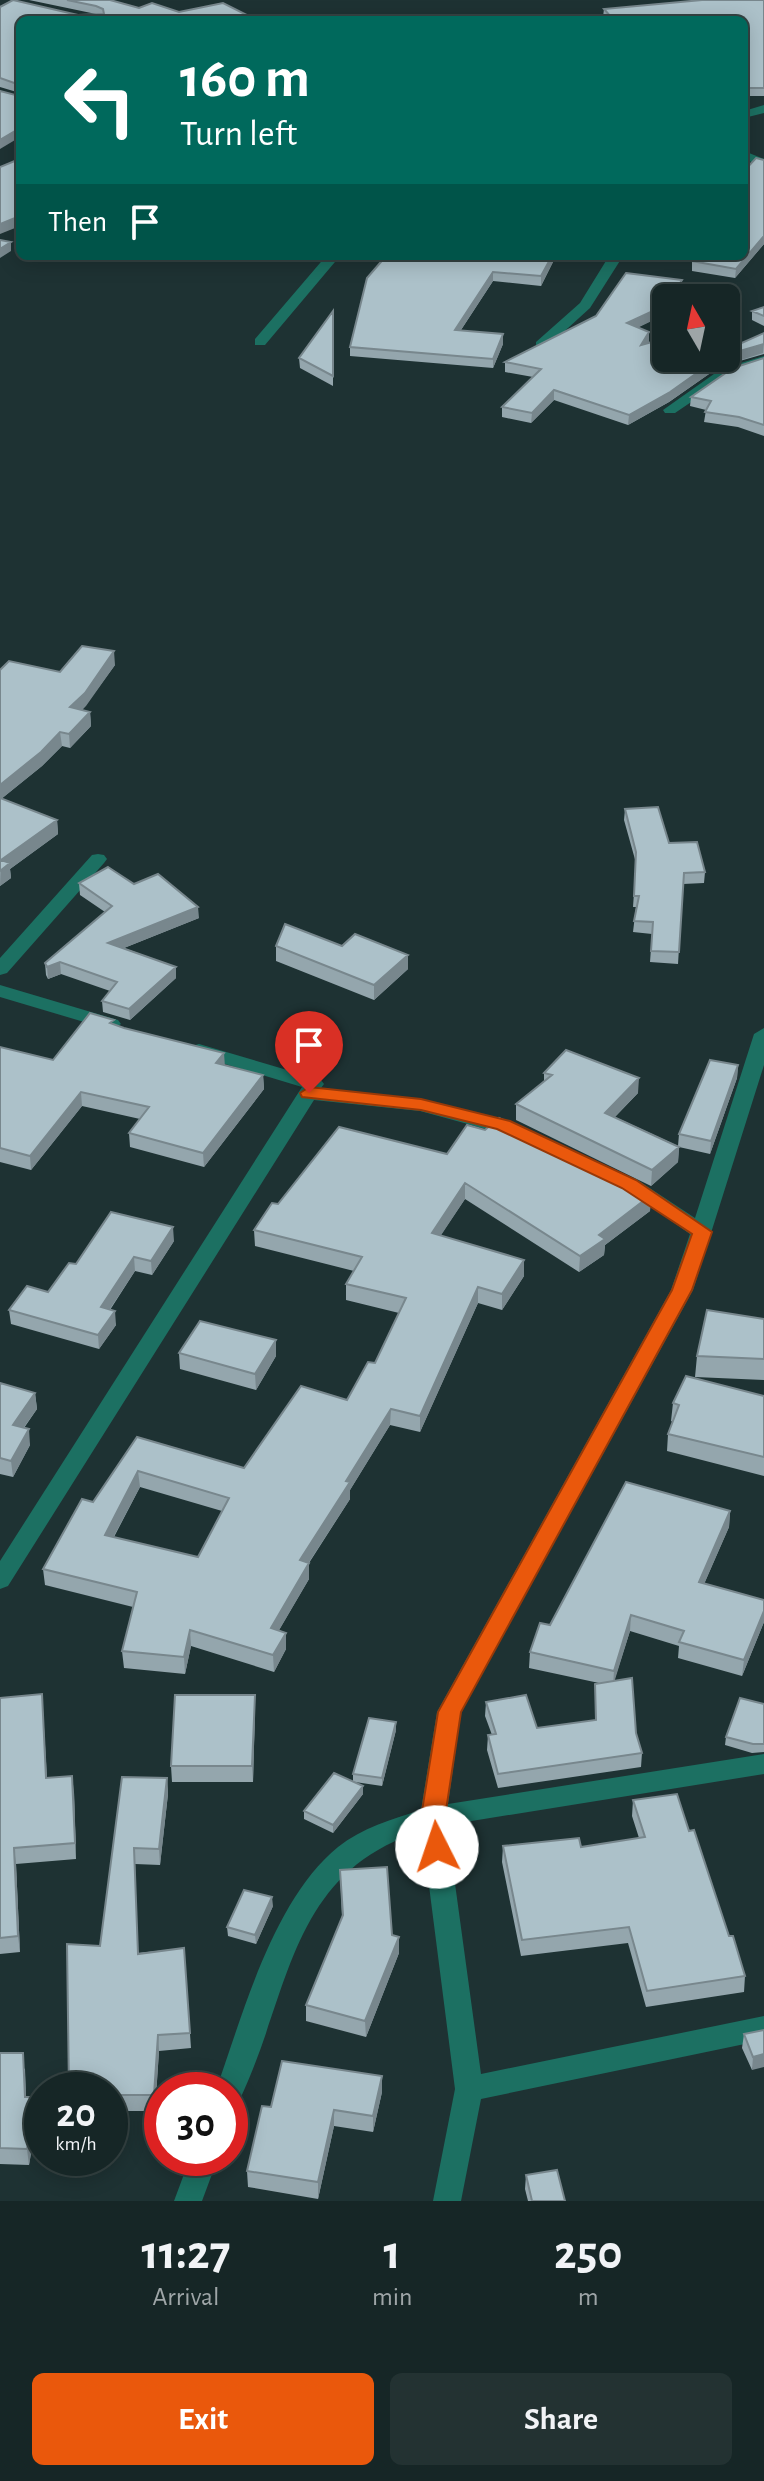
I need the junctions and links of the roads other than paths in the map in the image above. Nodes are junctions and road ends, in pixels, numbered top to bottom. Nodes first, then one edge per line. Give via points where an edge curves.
1 (330, 260) edge
2 (614, 260) edge
3 (260, 342) dead end
4 (541, 345) edge
5 (764, 360) edge
6 (670, 410) dead end
7 (98, 859) dead end
8 (0, 969) edge
9 (0, 991) edge
10 (135, 1031) edge
11 (764, 1034) edge
12 (179, 1044) edge
13 (309, 1093) junction
14 (532, 1138) edge
15 (615, 1177) edge
16 (702, 1232) junction
17 (0, 1580) edge
18 (764, 1764) edge
19 (433, 1817) junction
20 (764, 2028) edge
21 (237, 2072) edge
22 (469, 2089) junction
23 (197, 2176) edge
24 (188, 2201) edge
25 (447, 2201) edge

1 - 3 street
2 - 4 street via 583,309
5 - 6 street via 726,372
7 - 8 street
9 - 10 street
11 - 16 street
12 - 13 street via 314,1084
13 - 14 street via 421,1105 504,1125
13 - 17 street
15 - 16 street
16 - 19 street via 682,1290 449,1712
18 - 19 street
19 - 21 street via 391,1830 340,1861 300,1914
19 - 22 street
20 - 22 street
22 - 25 street
23 - 24 street

